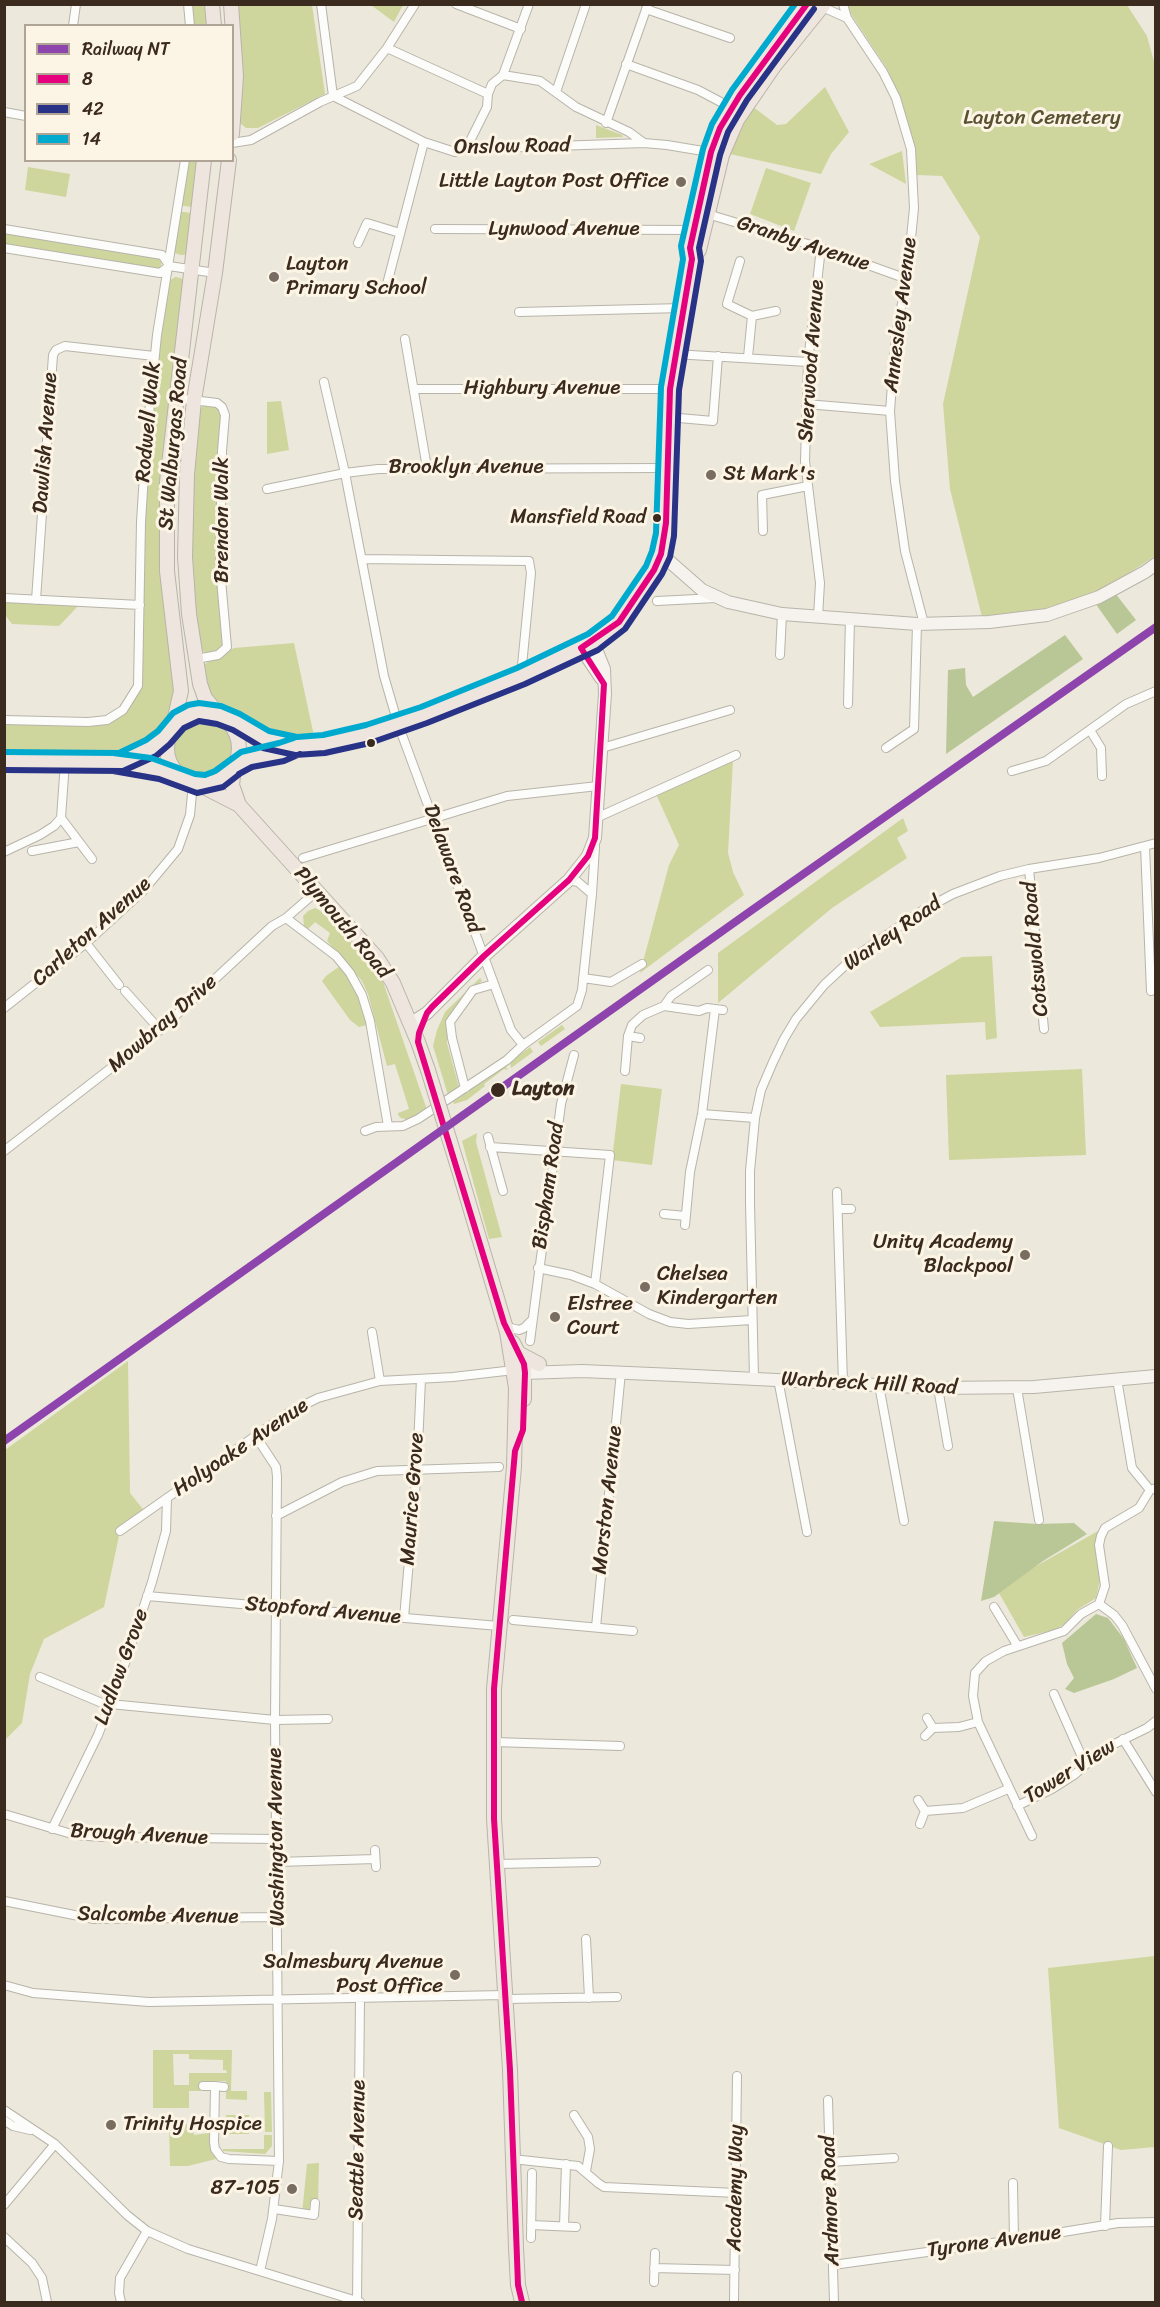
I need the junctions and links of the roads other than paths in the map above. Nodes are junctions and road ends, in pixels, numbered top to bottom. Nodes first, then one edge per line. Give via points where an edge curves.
1 (76, 4) edge
2 (188, 4) edge
3 (212, 4) edge
4 (231, 4) edge
5 (321, 4) edge
6 (415, 4) edge
7 (456, 4) edge
8 (529, 4) edge
9 (586, 4) edge
10 (807, 4) edge
11 (843, 4) edge
12 (821, 5) edge
13 (647, 7) edge
14 (847, 18) junction
15 (73, 24) edge
16 (190, 24) edge
17 (214, 24) edge
18 (232, 24) edge
19 (521, 29) junction
20 (730, 38) dead end
21 (234, 47) edge
22 (387, 48) junction
23 (626, 64) junction
24 (503, 75) junction
25 (556, 92) junction
26 (488, 94) junction
27 (333, 96) junction
28 (234, 105) edge
29 (732, 108) junction
30 (4, 112) edge
31 (24, 116) edge
32 (606, 123) junction
33 (424, 142) junction
34 (234, 143) edge
35 (644, 143) junction
36 (466, 149) junction
37 (716, 154) junction
38 (185, 162) edge
39 (204, 162) edge
40 (230, 162) edge
41 (702, 213) junction
42 (435, 228) dead end
43 (4, 229) edge
44 (699, 230) junction
45 (400, 233) junction
46 (358, 243) dead end
47 (4, 248) edge
48 (821, 248) junction
49 (740, 261) dead end
50 (169, 266) junction
51 (191, 270) junction
52 (215, 273) junction
53 (907, 279) junction
54 (387, 284) dead end
55 (683, 308) junction
56 (776, 311) dead end
57 (519, 312) dead end
58 (752, 316) junction
59 (405, 339) dead end
60 (674, 354) junction
61 (154, 356) junction
62 (718, 356) junction
63 (748, 357) junction
64 (808, 362) junction
65 (324, 382) dead end
66 (414, 389) junction
67 (670, 389) junction
68 (176, 398) junction
69 (194, 400) junction
70 (806, 404) junction
71 (890, 411) junction
72 (668, 417) junction
73 (427, 468) junction
74 (667, 468) junction
75 (345, 473) junction
76 (808, 486) junction
77 (267, 489) dead end
78 (763, 531) dead end
79 (661, 554) junction
80 (362, 559) junction
81 (1155, 564) edge
82 (4, 598) edge
83 (716, 598) junction
84 (36, 600) junction
85 (657, 601) dead end
86 (140, 604) junction
87 (782, 614) junction
88 (818, 618) junction
89 (850, 619) junction
90 (921, 624) junction
91 (587, 645) junction
92 (780, 655) dead end
93 (196, 659) junction
94 (521, 676) junction
95 (1155, 691) edge
96 (848, 704) dead end
97 (730, 710) dead end
98 (220, 716) junction
99 (4, 720) edge
100 (398, 724) junction
101 (172, 727) junction
102 (1090, 730) junction
103 (296, 746) junction
104 (602, 748) junction
105 (886, 748) dead end
106 (736, 755) dead end
107 (4, 761) edge
108 (65, 762) junction
109 (121, 762) junction
110 (234, 766) junction
111 (1012, 771) dead end
112 (1102, 776) dead end
113 (192, 782) junction
114 (598, 786) junction
115 (239, 805) junction
116 (61, 818) junction
117 (433, 818) junction
118 (596, 818) junction
119 (595, 838) junction
120 (79, 842) junction
121 (1155, 843) edge
122 (1145, 846) junction
123 (32, 851) dead end
124 (4, 852) edge
125 (303, 858) dead end
126 (92, 859) dead end
127 (1029, 869) junction
128 (569, 880) junction
129 (317, 891) junction
130 (592, 894) junction
131 (286, 918) junction
132 (86, 943) junction
133 (1152, 953) edge
134 (484, 956) junction
135 (642, 964) dead end
136 (708, 970) dead end
137 (583, 978) junction
138 (494, 984) junction
139 (1151, 991) dead end
140 (664, 1006) junction
141 (4, 1008) edge
142 (427, 1013) junction
143 (410, 1024) junction
144 (1044, 1029) dead end
145 (160, 1030) junction
146 (628, 1036) junction
147 (640, 1038) dead end
148 (418, 1042) junction
149 (523, 1045) junction
150 (574, 1055) dead end
151 (625, 1071) dead end
152 (465, 1088) junction
153 (702, 1114) junction
154 (754, 1118) junction
155 (388, 1126) junction
156 (365, 1131) dead end
157 (488, 1137) dead end
158 (490, 1147) junction
159 (4, 1151) edge
160 (554, 1152) junction
161 (503, 1191) dead end
162 (837, 1192) dead end
163 (838, 1209) junction
164 (851, 1209) dead end
165 (664, 1214) dead end
166 (538, 1268) junction
167 (596, 1284) junction
168 (532, 1319) junction
169 (752, 1320) junction
170 (505, 1327) junction
171 (372, 1332) dead end
172 (530, 1341) dead end
173 (539, 1364) joint
174 (520, 1365) junction
175 (582, 1371) junction
176 (621, 1372) junction
177 (1155, 1376) edge
178 (754, 1378) junction
179 (421, 1379) junction
180 (778, 1379) junction
181 (1117, 1379) junction
182 (380, 1381) junction
183 (843, 1383) junction
184 (879, 1385) junction
185 (938, 1388) junction
186 (1017, 1388) junction
187 (255, 1436) junction
188 (948, 1446) dead end
189 (500, 1467) dead end
190 (417, 1469) junction
191 (1153, 1489) edge
192 (167, 1498) junction
193 (276, 1516) junction
194 (1039, 1520) dead end
195 (904, 1521) dead end
196 (120, 1531) dead end
197 (807, 1532) dead end
198 (147, 1596) junction
199 (1099, 1604) junction
200 (276, 1607) junction
201 (994, 1607) dead end
202 (404, 1618) junction
203 (513, 1620) dead end
204 (499, 1626) junction
205 (596, 1627) junction
206 (633, 1631) dead end
207 (1017, 1645) junction
208 (40, 1677) dead end
209 (1155, 1689) edge
210 (1054, 1694) dead end
211 (110, 1705) junction
212 (927, 1718) dead end
213 (328, 1719) dead end
214 (275, 1720) junction
215 (1155, 1721) edge
216 (978, 1722) junction
217 (933, 1728) junction
218 (925, 1736) dead end
219 (1123, 1739) junction
220 (494, 1742) junction
221 (620, 1746) dead end
222 (1085, 1764) junction
223 (1008, 1789) junction
224 (1155, 1792) edge
225 (918, 1800) dead end
226 (1017, 1806) junction
227 (926, 1810) junction
228 (4, 1814) edge
229 (920, 1824) dead end
230 (52, 1829) junction
231 (1032, 1836) dead end
232 (276, 1839) junction
233 (375, 1858) dead end
234 (278, 1862) junction
235 (596, 1862) dead end
236 (497, 1864) junction
237 (4, 1901) edge
238 (277, 1917) junction
239 (586, 1939) dead end
240 (4, 1985) edge
241 (505, 1997) junction
242 (617, 1997) dead end
243 (589, 1998) junction
244 (278, 1999) junction
245 (360, 1999) junction
246 (736, 2076) dead end
247 (203, 2086) dead end
248 (828, 2100) dead end
249 (4, 2110) edge
250 (574, 2115) dead end
251 (4, 2120) edge
252 (36, 2132) junction
253 (588, 2137) junction
254 (577, 2139) dead end
255 (55, 2144) junction
256 (1108, 2146) dead end
257 (512, 2158) junction
258 (894, 2158) dead end
259 (279, 2160) junction
260 (830, 2162) junction
261 (566, 2164) junction
262 (586, 2171) junction
263 (532, 2173) dead end
264 (1013, 2183) dead end
265 (737, 2193) junction
266 (315, 2203) dead end
267 (4, 2205) edge
268 (274, 2209) junction
269 (1155, 2222) edge
270 (531, 2225) junction
271 (564, 2226) junction
272 (1105, 2226) junction
273 (576, 2227) dead end
274 (147, 2231) junction
275 (4, 2236) edge
276 (531, 2238) dead end
277 (1014, 2240) junction
278 (655, 2253) dead end
279 (833, 2265) junction
280 (654, 2268) junction
281 (735, 2270) junction
282 (260, 2271) junction
283 (654, 2282) dead end
284 (734, 2300) dead end
285 (47, 2302) edge
286 (121, 2302) edge
287 (358, 2302) edge
288 (522, 2302) edge
289 (834, 2302) edge

1 - 15 street
2 - 16 street
3 - 17 main road
4 - 18 main road
5 - 27 street
6 - 22 street
7 - 19 street
8 - 19 street
9 - 25 street
10 - 29 main road
11 - 14 street, Annesley Avenue
12 - 14 street
12 - 37 main road via 751,98
13 - 20 street
13 - 23 street
14 - 53 street, Annesley Avenue via 888,80 911,149 914,208
19 - 24 street
21 - 28 main road
22 - 26 street
22 - 27 street via 357,86
23 - 29 street via 699,90
23 - 32 street
24 - 25 street via 540,81
24 - 26 street via 492,84
25 - 32 street
26 - 36 street via 487,107
27 - 33 street, Onslow Road
27 - 34 street via 251,140
29 - 37 main road via 720,128
30 - 31 street
32 - 35 street
33 - 36 street, Onslow Road via 455,152
33 - 45 street
35 - 36 street, Onslow Road
35 - 37 street, Onslow Road
37 - 41 main road
38 - 50 street, Rodwell Walk
39 - 51 main road, St Walburgas Road
40 - 52 main road, St Walburgas Road
41 - 44 main road
41 - 48 street, Granby Avenue
42 - 44 street, Lynwood Avenue
43 - 50 street via 162,255
44 - 55 main road via 699,250 692,259
45 - 46 street via 367,223
45 - 54 street
47 - 50 street via 160,273
48 - 53 street, Granby Avenue
48 - 64 street, Sherwood Avenue
49 - 58 street via 726,303
50 - 51 street
50 - 61 street, Rodwell Walk
51 - 52 street
51 - 68 main road, St Walburgas Road
52 - 69 main road, St Walburgas Road
53 - 71 street, Annesley Avenue via 896,333
55 - 57 street
55 - 60 main road
56 - 58 street
58 - 63 street
59 - 66 street
60 - 62 street
60 - 67 main road
61 - 84 street, Dawlish Avenue via 65,346 53,355
61 - 86 street, Rodwell Walk via 142,498
62 - 63 street
62 - 72 street via 712,421
63 - 64 street
64 - 70 street, Sherwood Avenue
65 - 75 street, Delaware Road
66 - 67 street, Highbury Avenue
66 - 73 street
67 - 72 main road
68 - 69 street, Brendon Walk
68 - 101 main road, St Walburgas Road via 166,520 170,606 181,691
69 - 93 main road, St Walburgas Road via 185,557
69 - 93 street, Brendon Walk via 217,403 225,415 220,568 227,646 218,655
70 - 71 street
70 - 76 street, Sherwood Avenue
71 - 90 street, Annesley Avenue via 905,551
72 - 74 main road
73 - 74 street, Brooklyn Avenue
73 - 75 street, Brooklyn Avenue
74 - 79 main road
75 - 77 street, Brooklyn Avenue
75 - 80 street, Delaware Road
76 - 78 street via 762,495
76 - 88 street, Sherwood Avenue via 820,583
79 - 83 main road
79 - 91 main road via 619,622
80 - 94 street via 529,561
80 - 100 street, Delaware Road via 384,676
81 - 90 main road via 1099,597 1047,615
82 - 84 street
83 - 85 street
83 - 87 main road
84 - 86 street
86 - 99 street, Rodwell Walk via 138,686 118,714 97,721
87 - 88 main road
87 - 92 street
88 - 89 main road
89 - 90 main road
89 - 96 street
90 - 105 street, Annesley Avenue via 914,729
91 - 94 main road
91 - 104 main road via 604,684
93 - 98 main road, St Walburgas Road via 205,698
94 - 100 main road
95 - 102 street via 1126,704
97 - 104 street
98 - 101 main road via 191,713
98 - 103 main road via 266,739
98 - 110 main road via 237,742
100 - 103 main road via 324,744
100 - 117 street, Delaware Road
101 - 109 main road via 152,748
101 - 113 main road via 168,754 172,766
102 - 111 street via 1046,761
102 - 112 street via 1101,748
103 - 110 main road via 249,758
104 - 114 main road
106 - 118 street
107 - 108 main road
108 - 109 main road
108 - 116 street
109 - 113 main road, Plymouth Road via 161,770
110 - 113 main road via 216,781
110 - 115 main road via 232,784
113 - 115 main road, Plymouth Road
113 - 132 street, Carleton Avenue via 190,815 178,849 143,891
114 - 117 street via 507,796
114 - 118 main road
115 - 129 main road, Plymouth Road
116 - 120 street
116 - 124 street via 40,835
117 - 125 street
117 - 134 street, Delaware Road
118 - 119 main road
119 - 128 main road via 588,856
119 - 130 street
120 - 123 street
120 - 126 street
121 - 122 street, Warley Road
122 - 127 street, Warley Road
122 - 133 street
127 - 144 street, Cotswold Road
127 - 154 street, Warley Road via 953,894 878,939 846,965 810,1002 784,1039 761,1090
128 - 130 street
128 - 134 main road
129 - 131 street, Mowbray Drive
129 - 143 main road, Plymouth Road via 384,967
130 - 137 street
131 - 145 street, Mowbray Drive via 272,926
131 - 155 street, Plymouth Road via 328,949 357,986 370,1021
132 - 141 street, Carleton Avenue
132 - 145 street
133 - 139 street
134 - 138 street, Delaware Road
134 - 142 main road
135 - 137 street via 611,982
136 - 140 street via 671,996
137 - 149 street via 578,1003
138 - 149 street, Delaware Road via 511,1030
138 - 152 street via 473,990 450,1022
140 - 146 street via 636,1019
140 - 153 street via 699,1011 719,1009
142 - 143 main road
142 - 148 main road
143 - 148 main road, Plymouth Road
145 - 159 street, Mowbray Drive
146 - 147 street
146 - 151 street
148 - 170 main road, Plymouth Road, bridge
149 - 152 street
150 - 160 street, Bispham Road
152 - 155 street via 418,1119 403,1126
153 - 154 street
153 - 165 street via 692,1155 685,1221
154 - 169 street, Warley Road via 750,1171
155 - 156 street
157 - 158 street
158 - 160 street
158 - 161 street
160 - 166 street, Bispham Road
160 - 167 street via 610,1155
162 - 163 street
163 - 164 street
163 - 183 street
166 - 167 street
166 - 168 street, Bispham Road
167 - 169 street via 669,1322
168 - 170 street via 519,1330
168 - 172 street, Bispham Road
169 - 178 street, Warley Road
170 - 174 main road, Plymouth Road
171 - 182 street
173 - 174 main road
173 - 175 main road, Warbreck Hill Road
174 - 175 main road, Warbreck Hill Road
174 - 179 street, Holyoake Avenue
174 - 204 main road
175 - 176 main road, Warbreck Hill Road
176 - 178 main road, Warbreck Hill Road
176 - 205 street, Morston Avenue
177 - 181 main road, Warbreck Hill Road
178 - 180 main road, Warbreck Hill Road
179 - 182 street, Holyoake Avenue
179 - 190 street, Maurice Grove
180 - 183 main road, Warbreck Hill Road
180 - 197 street
181 - 186 main road, Warbreck Hill Road
181 - 191 street via 1132,1468
182 - 187 street, Holyoake Avenue via 317,1398
183 - 184 main road, Warbreck Hill Road
184 - 185 main road, Warbreck Hill Road
184 - 195 street
185 - 186 main road, Warbreck Hill Road
185 - 188 street
186 - 194 street
187 - 192 street, Holyoake Avenue
187 - 193 street, Washington Avenue via 276,1467
189 - 190 street
190 - 193 street via 377,1471 342,1482
190 - 202 street, Maurice Grove
191 - 199 street via 1139,1508 1105,1528 1101,1536 1105,1586
192 - 196 street, Holyoake Avenue
192 - 198 street, Ludlow Grove via 166,1531
193 - 200 street, Washington Avenue
198 - 200 street, Stopford Avenue
198 - 211 street, Ludlow Grove
199 - 207 street via 1081,1614 1064,1631
199 - 209 street via 1122,1625
200 - 202 street, Stopford Avenue
200 - 214 street, Washington Avenue
201 - 207 street
202 - 204 street, Stopford Avenue
203 - 205 street
204 - 220 main road
205 - 206 street
207 - 216 street via 986,1661 975,1673 973,1696
208 - 211 street
210 - 222 street
211 - 214 street
211 - 230 street, Ludlow Grove
212 - 217 street
213 - 214 street
214 - 232 street, Washington Avenue
215 - 219 street, Tower View
216 - 217 street
216 - 223 street
217 - 218 street
219 - 222 street, Tower View
219 - 224 street
220 - 221 street
220 - 236 main road
222 - 226 street, Tower View via 1052,1789
223 - 226 street
223 - 227 street via 970,1806
225 - 227 street
226 - 231 street
227 - 229 street
228 - 230 street, Brough Avenue
230 - 232 street, Brough Avenue via 102,1838
232 - 234 street, Washington Avenue
233 - 234 street
234 - 238 street, Washington Avenue
235 - 236 street
236 - 241 main road
237 - 238 street, Salcombe Avenue via 94,1919
238 - 244 street, Washington Avenue
239 - 243 street
240 - 244 street via 33,1993 148,2002
241 - 243 street
241 - 245 street
241 - 257 main road
242 - 243 street
244 - 245 street
244 - 259 street, Washington Avenue
245 - 287 street, Seattle Avenue
246 - 265 street, Academy Way
247 - 259 street via 220,2086 214,2142 218,2153 229,2159
248 - 260 street, Ardmore Road
249 - 252 street
250 - 253 street
251 - 252 street
252 - 255 street
253 - 254 street
253 - 262 street
255 - 267 street
255 - 274 street
256 - 272 street
257 - 261 street
257 - 288 main road
258 - 260 street
259 - 268 street, Washington Avenue
260 - 279 street, Ardmore Road
261 - 262 street
261 - 271 street
262 - 265 street via 604,2187
263 - 270 street
264 - 277 street
265 - 281 street, Academy Way
266 - 268 street via 314,2215
268 - 282 street, Washington Avenue
269 - 272 street, Tyrone Avenue
270 - 271 street
270 - 276 street
271 - 273 street
272 - 277 street, Tyrone Avenue
274 - 282 street via 188,2249
274 - 286 street via 120,2278
275 - 285 street via 42,2278
277 - 279 street, Tyrone Avenue
278 - 280 street
279 - 289 street, Ardmore Road
280 - 281 street
280 - 283 street
281 - 284 street, Academy Way
282 - 287 street

